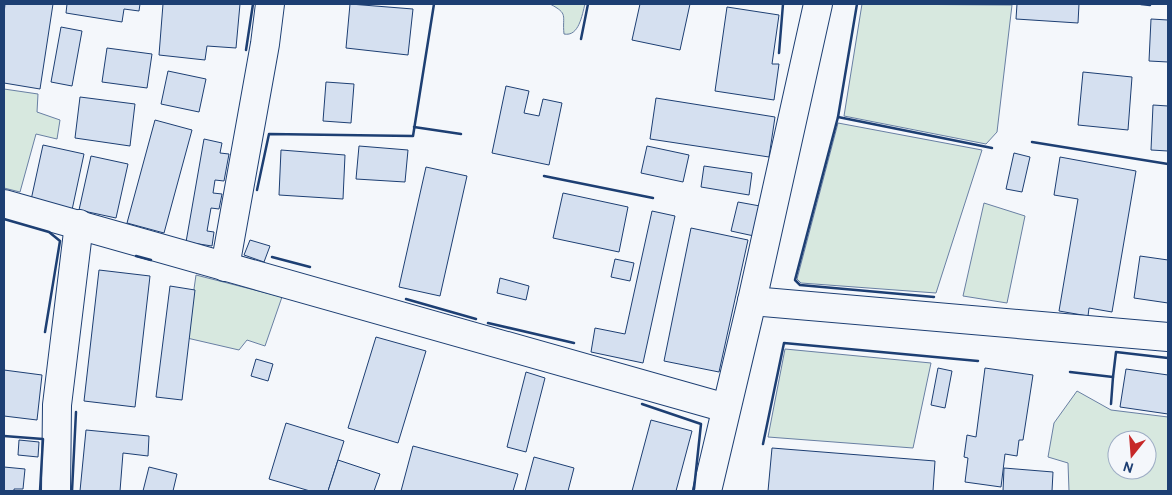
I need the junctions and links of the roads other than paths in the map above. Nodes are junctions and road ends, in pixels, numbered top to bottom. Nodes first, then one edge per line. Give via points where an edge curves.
1 (270, 4) edge
2 (818, 4) edge
3 (4, 204) edge
4 (79, 224) junction
5 (225, 267) junction
6 (752, 301) junction
7 (1168, 337) edge
8 (726, 408) junction
9 (56, 491) edge
10 (707, 491) edge

1 - 5 street
2 - 6 street
3 - 4 street
4 - 5 street
4 - 9 street via 57,405
5 - 8 street
6 - 7 street
6 - 8 street
8 - 10 street

